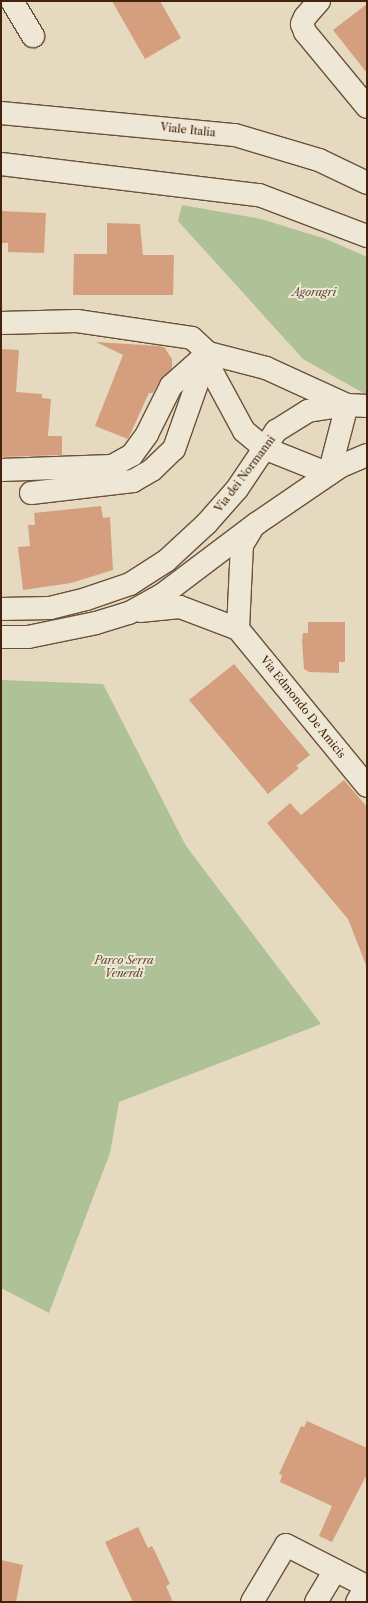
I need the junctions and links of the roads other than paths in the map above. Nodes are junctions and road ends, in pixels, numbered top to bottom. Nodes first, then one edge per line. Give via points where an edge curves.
1 (12, 1) edge
2 (319, 1) edge
3 (33, 36) dead end
4 (367, 107) edge
5 (1, 113) edge
6 (1, 164) edge
7 (367, 183) edge
8 (367, 236) edge
9 (1, 323) edge
10 (208, 353) junction
11 (357, 406) edge
12 (264, 448) junction
13 (367, 455) edge
14 (1, 470) edge
15 (329, 474) junction
16 (31, 493) dead end
17 (256, 524) junction
18 (1, 609) edge
19 (129, 613) junction
20 (238, 629) junction
21 (1, 637) edge
22 (367, 786) edge
23 (335, 1570) junction
24 (363, 1594) edge
25 (252, 1602) edge
26 (316, 1602) edge

1 - 3 street
2 - 4 street via 305,16 302,24 305,32
5 - 7 street, Viale Italia via 235,136 319,160
6 - 8 street via 259,195
9 - 10 street via 78,322 192,338
10 - 11 street via 266,368
10 - 12 street via 212,372 244,431
10 - 14 street via 171,386 132,455 112,466
10 - 16 street via 174,448 152,470 133,481
11 - 12 street, Via dei Normanni via 308,412 276,432
11 - 15 street
12 - 15 street
12 - 18 street, Via dei Normanni via 237,489 207,524 166,561 130,584 86,600 50,608
13 - 15 street
15 - 17 street
17 - 19 street via 162,595
17 - 20 street via 242,545
19 - 20 street via 180,607
19 - 21 street via 96,624 28,637
20 - 22 street, Via Edmondo De Amicis
23 - 24 street
23 - 25 street via 286,1545
23 - 26 street

